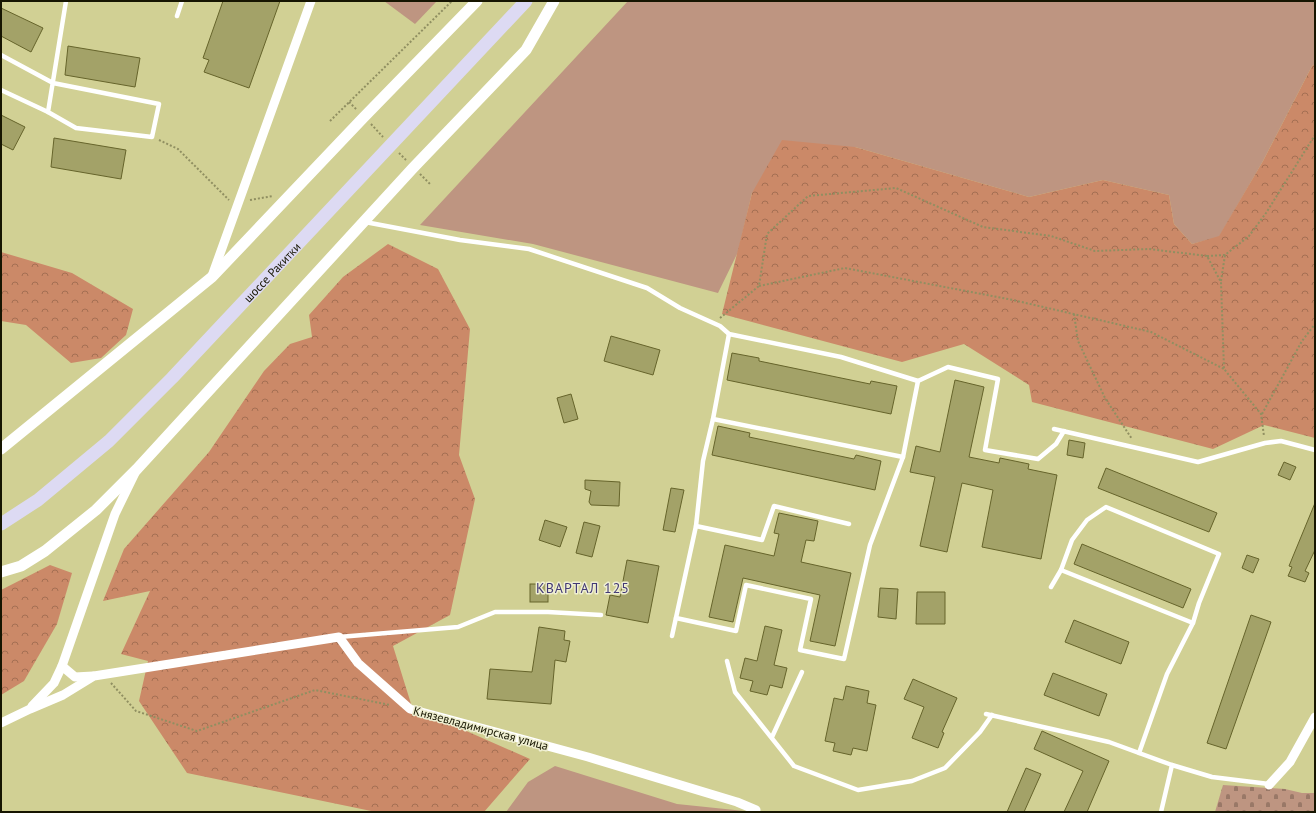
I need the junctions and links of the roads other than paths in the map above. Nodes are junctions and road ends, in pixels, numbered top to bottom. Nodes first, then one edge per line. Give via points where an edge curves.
1 (66, 1) edge
2 (182, 1) edge
3 (311, 1) edge
4 (477, 1) edge
5 (526, 1) edge
6 (554, 1) edge
7 (177, 16) dead end
8 (1, 55) edge
9 (53, 84) junction
10 (1, 90) edge
11 (48, 112) junction
12 (364, 221) junction
13 (212, 277) junction
14 (729, 334) junction
15 (918, 381) junction
16 (713, 419) junction
17 (1054, 429) dead end
18 (1064, 432) junction
19 (1, 449) edge
20 (1315, 450) edge
21 (903, 457) junction
22 (137, 469) junction
23 (1, 524) edge
24 (849, 524) dead end
25 (696, 526) junction
26 (1061, 570) junction
27 (1, 572) edge
28 (1051, 587) dead end
29 (601, 616) dead end
30 (676, 618) junction
31 (1193, 623) junction
32 (672, 636) dead end
33 (339, 637) junction
34 (727, 661) dead end
35 (62, 666) junction
36 (802, 672) dead end
37 (99, 676) junction
38 (30, 709) junction
39 (986, 714) dead end
40 (992, 715) junction
41 (1315, 717) edge
42 (1, 723) edge
43 (772, 737) junction
44 (1139, 753) junction
45 (1172, 765) junction
46 (1269, 784) joint
47 (756, 811) edge
48 (1161, 812) edge

1 - 9 lane
2 - 7 lane
3 - 13 street
4 - 13 street
5 - 23 main road, шоссе Ракитки via 172,378 109,441 38,500
6 - 12 street via 526,50
8 - 9 lane
9 - 11 lane
9 - 11 lane via 159,104 152,137 76,128
10 - 11 lane
12 - 14 lane via 460,240 529,249 647,288 680,308 720,326
12 - 22 street
13 - 19 street
14 - 15 lane via 841,357
14 - 16 lane
15 - 18 lane via 948,367 998,379 985,450 1038,459 1056,444
15 - 21 lane
16 - 21 lane
16 - 25 lane via 703,460
17 - 18 lane
18 - 20 lane via 1198,462 1264,443 1281,441
21 - 30 lane via 870,545 844,659 800,650 811,600 746,585 736,631
22 - 27 street via 96,510 45,551 21,566
22 - 35 street via 115,514
24 - 25 lane via 774,506 762,540
25 - 30 lane
26 - 28 lane
26 - 31 lane
26 - 31 lane via 1072,540 1087,520 1106,507 1219,554
29 - 33 lane via 495,612 458,627
30 - 32 lane
31 - 44 lane via 1167,674
33 - 37 street
33 - 47 street, Князевладимирская улица via 358,663 410,709 588,757 737,802
34 - 43 lane via 735,692
35 - 37 street via 75,676
35 - 38 street via 54,683
36 - 43 lane
37 - 38 street
38 - 42 street
39 - 40 lane
40 - 43 lane via 980,732 945,768 912,781 858,790 794,766
40 - 44 lane via 1109,742
41 - 46 street via 1290,762
44 - 45 lane
45 - 46 lane via 1212,777
45 - 48 lane

